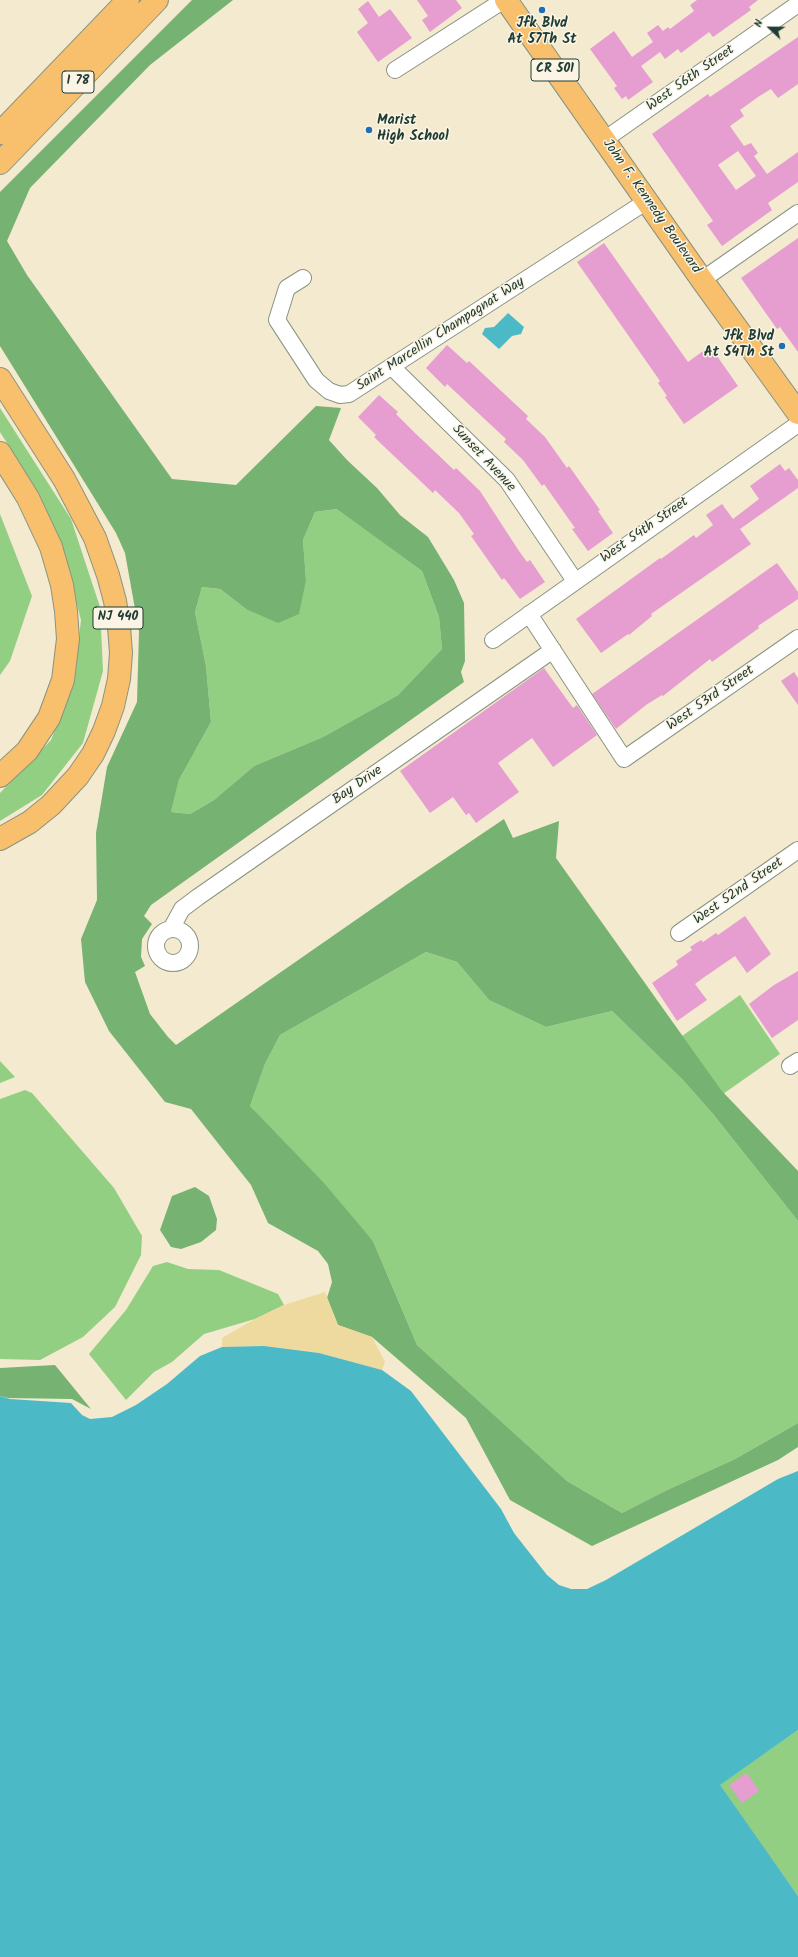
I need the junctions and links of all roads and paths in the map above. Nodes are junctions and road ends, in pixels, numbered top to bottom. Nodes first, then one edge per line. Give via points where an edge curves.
1 (128, 0) edge
2 (157, 0) edge
3 (505, 0) edge
4 (798, 4) edge
5 (395, 70) dead end
6 (0, 133) edge
7 (604, 140) junction
8 (0, 163) edge
9 (647, 201) junction
10 (798, 213) edge
11 (303, 278) dead end
12 (702, 280) junction
13 (392, 368) junction
14 (0, 379) edge
15 (798, 413) edge
16 (798, 424) edge
17 (0, 453) edge
18 (575, 581) junction
19 (529, 614) junction
20 (798, 638) edge
21 (493, 640) dead end
22 (553, 650) junction
23 (0, 776) edge
24 (0, 839) edge
25 (798, 850) edge
26 (171, 928) dead end
27 (679, 934) dead end

1 - 6 main road, I 78
2 - 8 main road, I 78
3 - 5 street
3 - 7 main road, John F. Kennedy Boulevard / CR 501
4 - 7 street, West 56th Street
7 - 9 main road, John F. Kennedy Boulevard / CR 501
9 - 12 main road, John F. Kennedy Boulevard / CR 501
9 - 13 street, Saint Marcellin Champagnat Way
10 - 12 street
11 - 13 street, Saint Marcellin Champagnat Way via 287,288 277,320 316,380 329,391 340,395 350,394
12 - 15 main road, John F. Kennedy Boulevard / CR 501
13 - 18 street, Sunset Avenue via 507,480
14 - 24 main road, NJ 440 via 64,479 95,538 115,601 120,653 119,679 113,706 93,754 78,776 51,805 30,822
16 - 18 street, West 54th Street
17 - 23 main road via 28,498 51,547 63,592 68,639 63,680 49,718 27,751
18 - 19 street, West 54th Street
19 - 21 street, West 54th Street
19 - 22 street
20 - 22 street, West 53rd Street via 624,759
22 - 26 street, Bay Drive via 198,897 182,909
25 - 27 street, West 52nd Street

